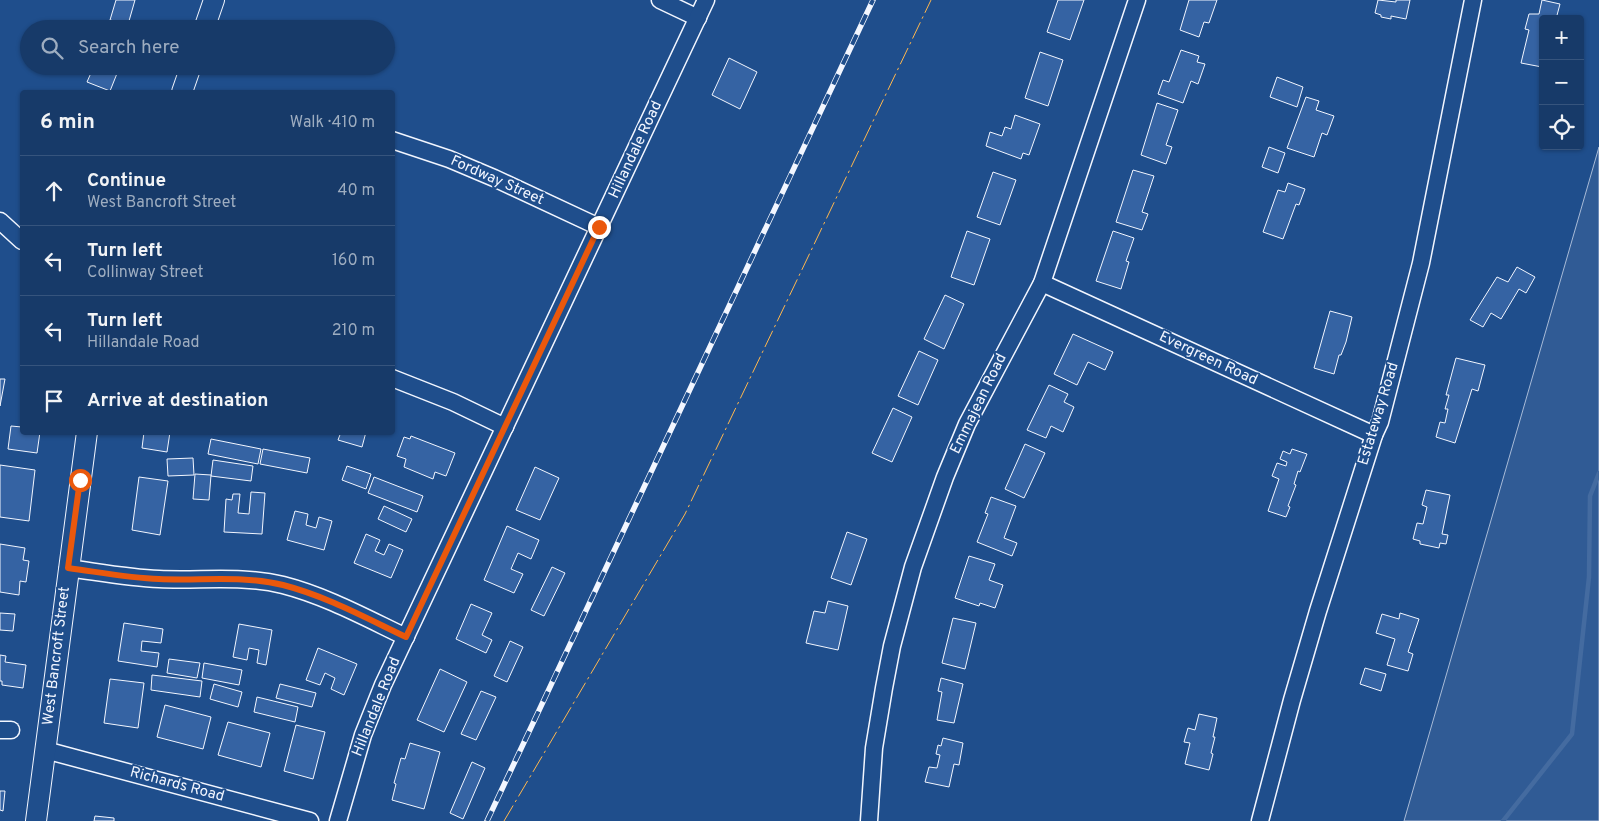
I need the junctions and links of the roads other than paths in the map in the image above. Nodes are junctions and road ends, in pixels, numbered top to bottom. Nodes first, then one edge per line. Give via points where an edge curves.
1 (214, 0) edge
2 (660, 0) edge
3 (706, 0) edge
4 (1137, 0) edge
5 (1473, 0) edge
6 (698, 18) junction
7 (207, 20) edge
8 (188, 75) edge
9 (183, 90) edge
10 (395, 141) edge
11 (0, 221) edge
12 (599, 227) junction
13 (20, 239) edge
14 (1042, 283) junction
15 (395, 379) edge
16 (505, 427) junction
17 (86, 435) edge
18 (1374, 435) junction
19 (68, 568) junction
20 (406, 637) junction
21 (45, 750) junction
22 (36, 821) edge
23 (310, 821) edge
24 (338, 821) edge
25 (869, 821) edge
26 (1260, 821) edge

1 - 7 main road
2 - 6 street
3 - 6 street, Hillandale Road
4 - 14 street, Emmajean Road
5 - 18 street, Estateway Road via 1421,263
6 - 12 street, Hillandale Road
8 - 9 main road
10 - 12 street, Fordway Street via 449,159
11 - 13 street
12 - 16 street, Hillandale Road
14 - 18 street, Evergreen Road
14 - 25 street, Emmajean Road via 967,424 944,477 913,566 884,688 874,748
15 - 16 street
16 - 20 street, Hillandale Road
17 - 19 main road, West Bancroft Street
18 - 26 street, Estateway Road via 1307,646
19 - 20 street via 156,579 239,580 283,585 348,609
19 - 21 main road, West Bancroft Street
20 - 24 street, Hillandale Road via 363,735
21 - 22 main road, West Bancroft Street
21 - 23 street, Richards Road

